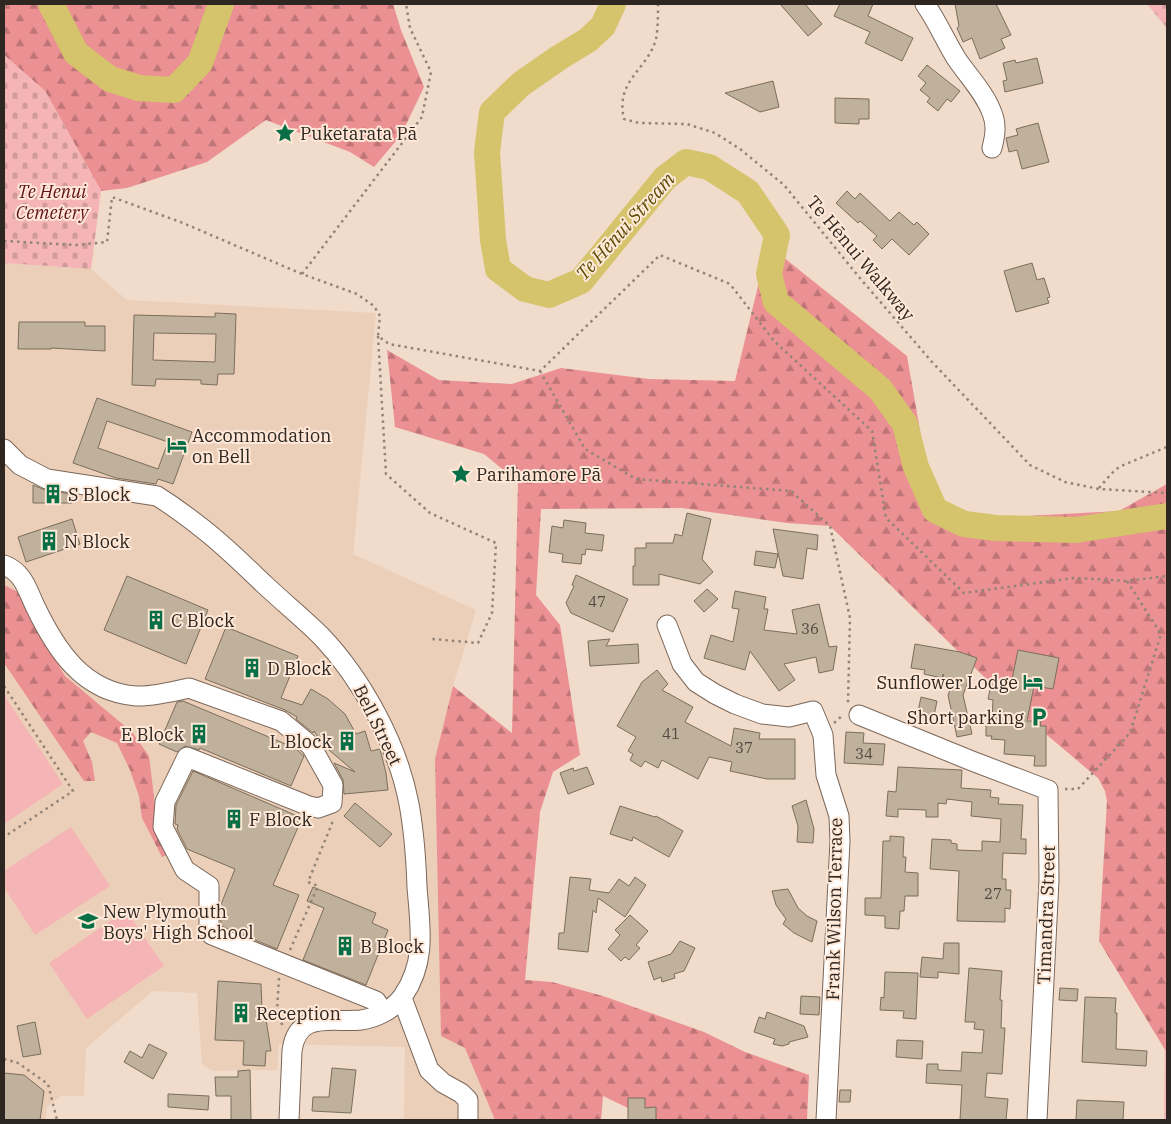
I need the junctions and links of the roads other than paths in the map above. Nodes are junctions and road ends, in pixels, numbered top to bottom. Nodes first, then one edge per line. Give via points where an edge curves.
1 (930, 10) edge
2 (992, 148) dead end
3 (4, 449) edge
4 (4, 565) edge
5 (667, 626) dead end
6 (859, 715) dead end
7 (402, 998) junction
8 (384, 1012) junction
9 (289, 1120) edge
10 (468, 1120) edge
11 (826, 1120) edge
12 (1037, 1120) edge

1 - 2 street via 945,40 989,105 995,133
3 - 7 street, Bell Street via 20,465 47,479 158,496 204,530 321,636 355,678 379,719 398,764 409,803 420,941 419,962
4 - 8 street via 19,573 47,631 69,663 102,688 136,696 189,688 281,721 311,746 333,785 332,803 318,808 309,806 187,757 165,802 163,827 185,870 209,886 209,927 212,935 376,1002
5 - 11 street, Frank Wilson Terrace via 682,664 696,682 735,704 762,714 789,717 813,711 823,735 826,775 839,816 840,842
6 - 12 street, Timandra Street via 1048,790 1049,880
7 - 8 street, Bell Street
7 - 10 street via 429,1070 468,1100
8 - 9 street, Bell Street via 362,1020 318,1021 307,1024 297,1034

